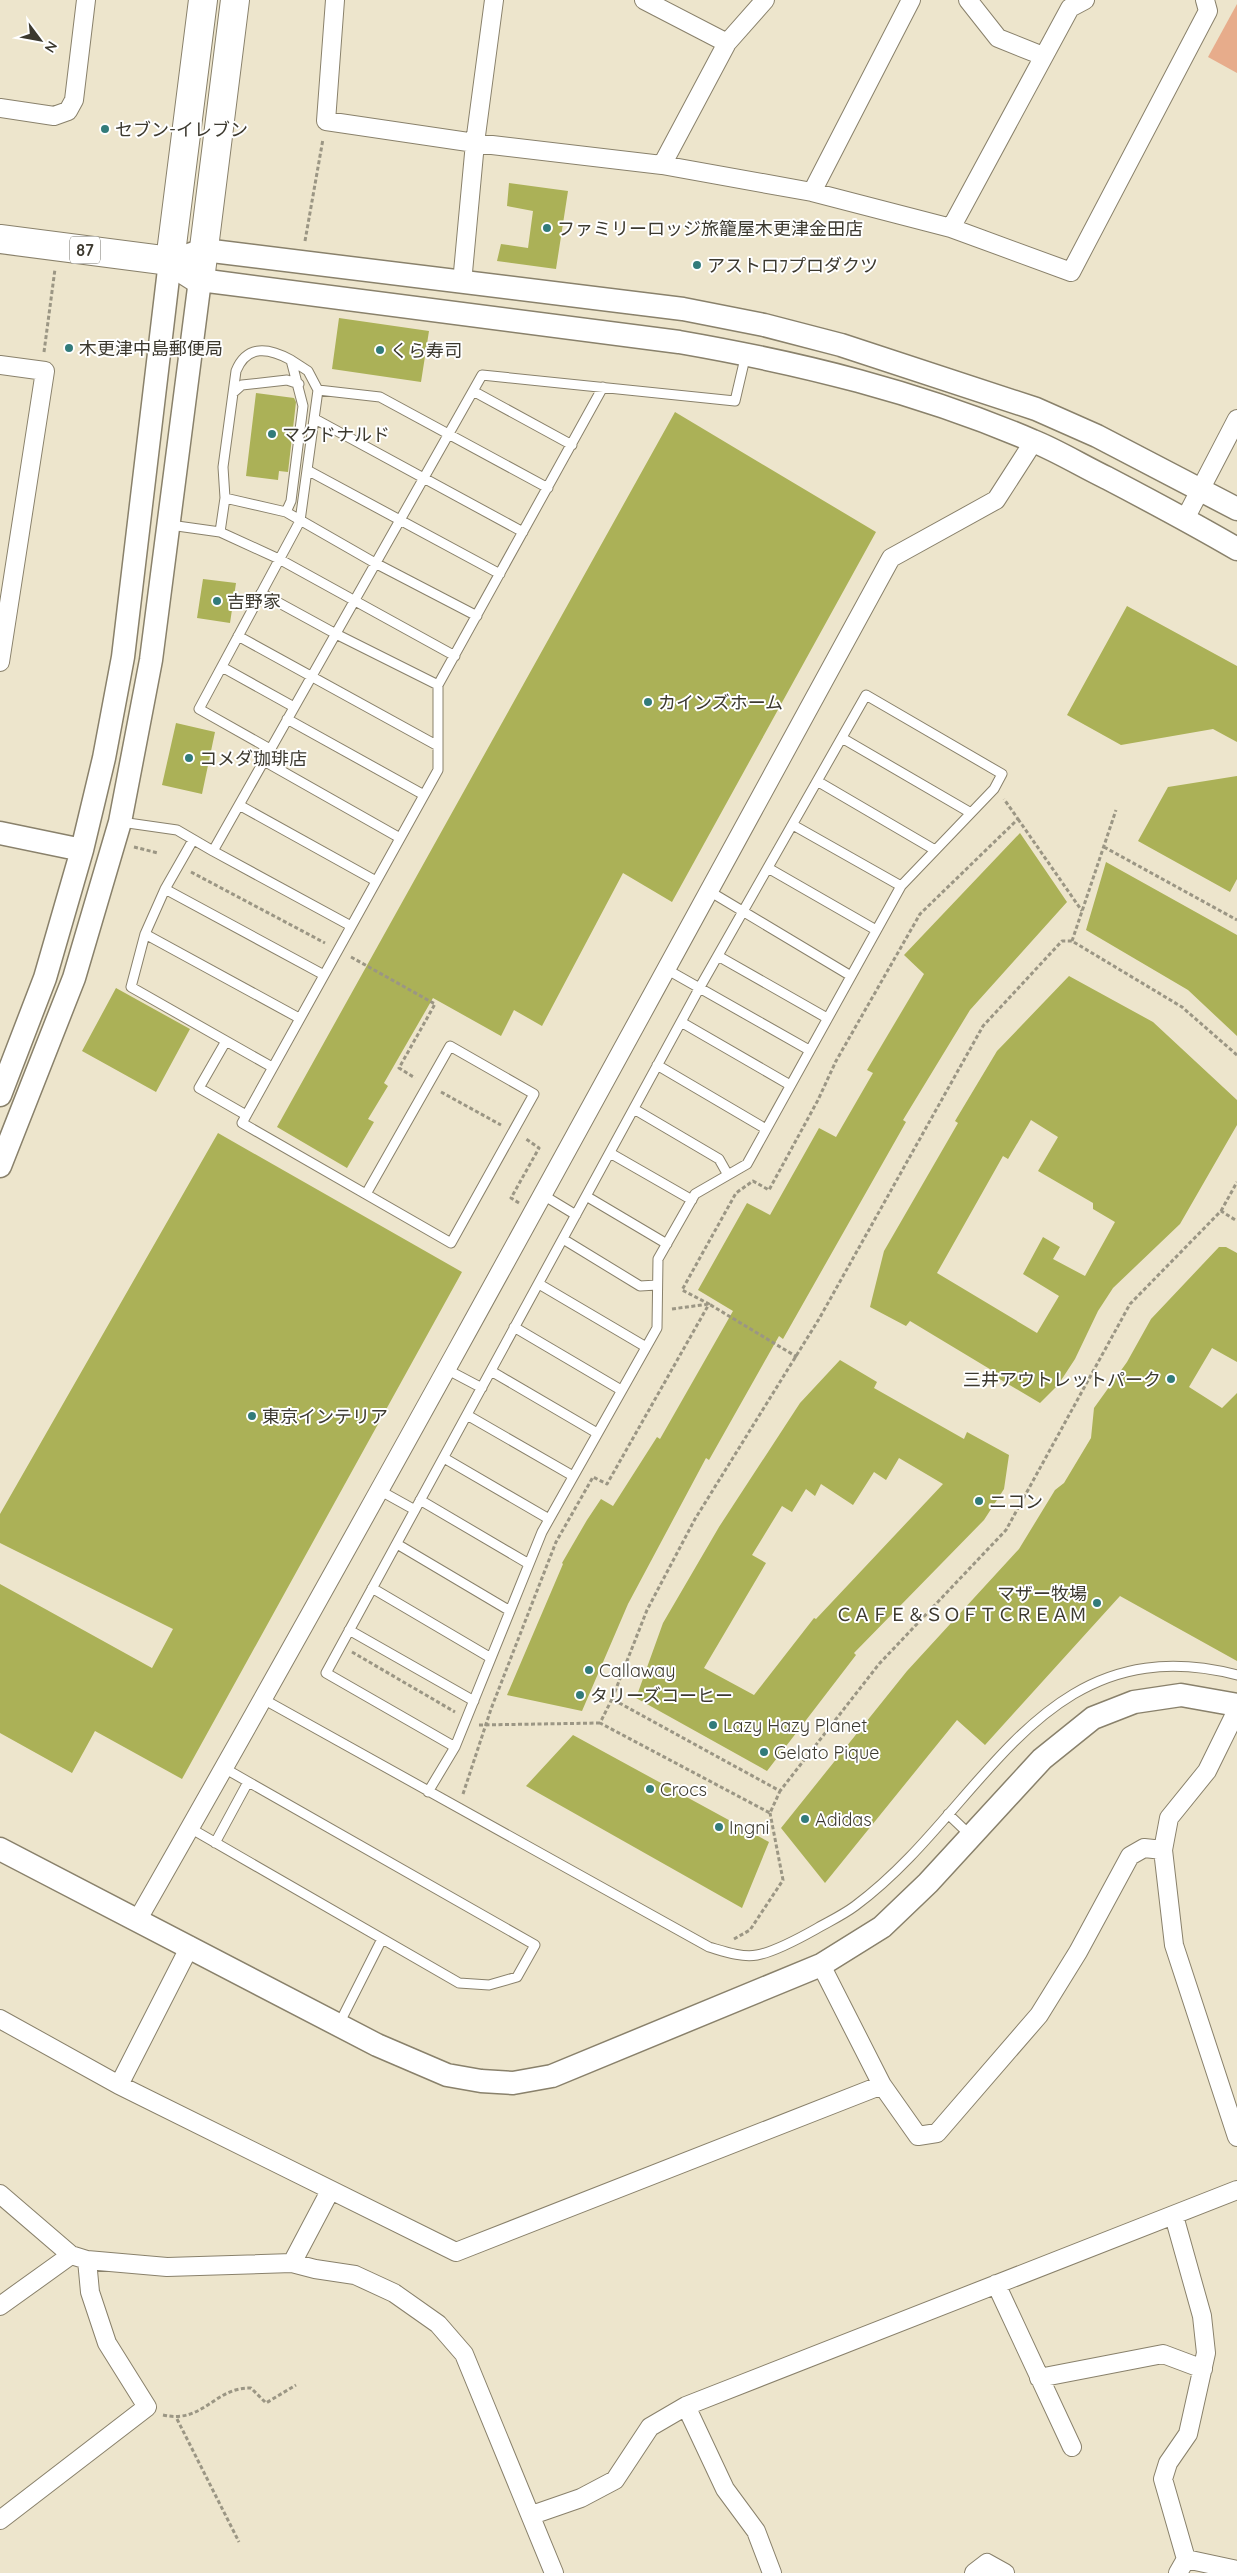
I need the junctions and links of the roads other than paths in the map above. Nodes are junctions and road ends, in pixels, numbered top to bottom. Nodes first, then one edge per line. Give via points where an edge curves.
1 (86, 0) edge
2 (202, 0) edge
3 (235, 0) edge
4 (335, 0) edge
5 (494, 0) edge
6 (644, 0) edge
7 (765, 0) edge
8 (911, 0) edge
9 (968, 0) edge
10 (1085, 0) edge
11 (1205, 0) edge
12 (727, 43) junction
13 (1043, 56) junction
14 (0, 108) edge
15 (475, 143) junction
16 (662, 165) junction
17 (812, 192) junction
18 (951, 228) junction
19 (0, 239) edge
20 (204, 250) junction
21 (170, 261) junction
22 (200, 280) junction
23 (462, 283) junction
24 (746, 354) junction
25 (292, 360) junction
26 (0, 365) edge
27 (298, 384) junction
28 (603, 387) junction
29 (318, 390) junction
30 (473, 391) junction
31 (233, 393) junction
32 (315, 419) junction
33 (1237, 419) edge
34 (448, 434) junction
35 (1034, 441) junction
36 (572, 445) junction
37 (309, 471) junction
38 (424, 477) junction
39 (548, 488) junction
40 (1200, 489) junction
41 (225, 498) junction
42 (1237, 509) edge
43 (286, 512) junction
44 (400, 519) junction
45 (1185, 519) junction
46 (300, 521) junction
47 (170, 525) junction
48 (220, 532) junction
49 (523, 532) junction
50 (1237, 549) edge
51 (279, 559) junction
52 (376, 563) junction
53 (500, 574) junction
54 (261, 593) junction
55 (356, 600) junction
56 (477, 616) junction
57 (336, 634) junction
58 (238, 636) junction
59 (455, 656) junction
60 (0, 662) edge
61 (222, 667) junction
62 (311, 677) junction
63 (438, 685) junction
64 (294, 707) junction
65 (287, 719) junction
66 (842, 738) junction
67 (438, 746) junction
68 (270, 749) junction
69 (264, 761) junction
70 (817, 781) junction
71 (424, 795) junction
72 (239, 805) junction
73 (971, 813) junction
74 (120, 822) junction
75 (793, 825) junction
76 (0, 833) edge
77 (400, 838) junction
78 (193, 840) junction
79 (82, 850) junction
80 (935, 850) junction
81 (213, 851) junction
82 (768, 868) junction
83 (376, 881) junction
84 (901, 886) junction
85 (165, 889) junction
86 (709, 891) junction
87 (743, 912) junction
88 (351, 926) junction
89 (876, 930) junction
90 (144, 934) junction
91 (718, 956) junction
92 (666, 969) junction
93 (324, 975) junction
94 (850, 976) junction
95 (700, 987) junction
96 (299, 1018) junction
97 (827, 1018) junction
98 (681, 1022) junction
99 (226, 1041) junction
100 (809, 1050) junction
101 (657, 1066) junction
102 (272, 1067) junction
103 (790, 1085) junction
104 (0, 1095) edge
105 (634, 1109) junction
106 (246, 1115) junction
107 (766, 1129) junction
108 (610, 1153) junction
109 (0, 1166) edge
110 (728, 1175) junction
111 (366, 1194) junction
112 (543, 1195) junction
113 (586, 1196) junction
114 (692, 1200) junction
115 (576, 1215) junction
116 (562, 1239) junction
117 (667, 1244) junction
118 (538, 1284) junction
119 (657, 1285) junction
120 (514, 1327) junction
121 (646, 1347) junction
122 (446, 1369) junction
123 (491, 1371) junction
124 (482, 1388) junction
125 (621, 1390) junction
126 (467, 1415) junction
127 (597, 1433) junction
128 (444, 1458) junction
129 (573, 1476) junction
130 (379, 1490) junction
131 (420, 1500) junction
132 (415, 1510) junction
133 (549, 1519) junction
134 (396, 1544) junction
135 (529, 1564) junction
136 (372, 1588) junction
137 (510, 1611) junction
138 (349, 1630) junction
139 (492, 1658) junction
140 (1237, 1675) edge
141 (263, 1699) junction
142 (474, 1701) junction
143 (1237, 1705) edge
144 (1237, 1710) edge
145 (455, 1747) junction
146 (224, 1768) junction
147 (248, 1782) junction
148 (428, 1792) junction
149 (948, 1814) junction
150 (190, 1828) junction
151 (971, 1836) junction
152 (215, 1842) junction
153 (0, 1849) edge
154 (1163, 1850) junction
155 (138, 1919) junction
156 (382, 1939) junction
157 (190, 1946) junction
158 (821, 1965) junction
159 (0, 2019) edge
160 (339, 2024) junction
161 (119, 2084) junction
162 (882, 2084) junction
163 (1237, 2137) edge
164 (1237, 2190) edge
165 (330, 2191) junction
166 (0, 2194) edge
167 (1174, 2216) junction
168 (79, 2258) junction
169 (292, 2263) junction
170 (996, 2284) junction
171 (0, 2306) edge
172 (1203, 2369) junction
173 (1039, 2378) junction
174 (686, 2406) junction
175 (1072, 2447) dead end
176 (532, 2515) junction
177 (0, 2520) edge
178 (1182, 2566) edge
179 (1237, 2570) edge
180 (554, 2573) edge
181 (772, 2573) edge
182 (974, 2573) edge
183 (1005, 2573) edge

1 - 14 street via 74,100 68,111 54,116
2 - 21 main road
3 - 20 main road
4 - 15 street via 326,121
5 - 15 street
6 - 12 street
7 - 12 street
8 - 17 street
9 - 13 street via 998,38
10 - 13 street via 1070,8
11 - 18 street via 1208,11 1071,272
12 - 16 street
13 - 18 street
15 - 16 street
15 - 23 street
16 - 17 street
17 - 18 street
19 - 21 main road, 87
20 - 21 street
20 - 22 main road
20 - 23 street
21 - 22 main road, 87
21 - 79 street via 123,657
22 - 24 street via 669,341
22 - 47 street
23 - 40 street via 683,310 764,325 842,345 1036,409
24 - 28 lane via 735,401
24 - 35 street via 849,377 967,414
25 - 27 lane
25 - 29 lane via 308,371
25 - 31 lane via 277,352 250,352 241,359 236,371
26 - 60 street via 45,371
27 - 31 lane via 287,380 242,385
27 - 43 lane via 303,406 291,500
28 - 30 lane via 482,375
28 - 36 lane
29 - 32 lane
29 - 34 lane via 380,397
30 - 34 lane
30 - 36 lane
31 - 41 lane via 223,467
32 - 37 lane
32 - 38 lane
33 - 40 street
34 - 38 lane
34 - 39 lane
35 - 45 street
35 - 86 street via 996,500 891,558
36 - 39 lane
37 - 44 lane
37 - 46 lane
38 - 44 lane
38 - 49 lane
39 - 49 lane
40 - 42 street
40 - 45 street
41 - 43 lane
41 - 48 lane
43 - 46 lane
44 - 52 lane
44 - 53 lane
45 - 50 street
46 - 51 lane
46 - 52 lane
47 - 48 lane
47 - 74 street via 149,669
48 - 51 lane
49 - 53 lane
51 - 54 lane
51 - 55 lane
52 - 55 lane
52 - 56 lane
53 - 56 lane
54 - 57 lane
54 - 58 lane
55 - 57 lane
55 - 59 lane
56 - 59 lane
57 - 62 lane
57 - 63 lane
58 - 61 lane
58 - 62 lane
59 - 63 lane
61 - 64 lane
61 - 68 lane via 199,709
62 - 64 lane
62 - 67 lane
63 - 67 lane
64 - 65 lane
65 - 68 lane
65 - 71 lane
66 - 70 lane
66 - 73 lane
66 - 73 lane via 866,695 1002,774 994,789
67 - 71 lane via 438,770
68 - 69 lane
69 - 72 lane
69 - 77 lane
70 - 75 lane
70 - 80 lane
71 - 77 lane
72 - 81 lane
72 - 83 lane
73 - 80 lane
74 - 78 lane via 177,830
74 - 109 street via 74,978
75 - 82 lane
75 - 84 lane
76 - 79 street
77 - 83 lane
78 - 81 lane
78 - 85 lane
79 - 104 street via 45,978
80 - 84 lane
81 - 88 lane
82 - 87 lane
82 - 89 lane
83 - 88 lane
84 - 89 lane
85 - 90 lane
85 - 93 lane
86 - 87 lane
86 - 92 street
87 - 91 lane
87 - 94 lane
88 - 93 lane
89 - 94 lane
90 - 96 lane
90 - 99 lane via 131,987
91 - 95 lane
91 - 97 lane
92 - 95 lane
92 - 112 street
93 - 96 lane
94 - 97 lane
95 - 98 lane
95 - 100 lane
96 - 102 lane
97 - 100 lane
98 - 101 lane
98 - 103 lane
99 - 102 lane
99 - 106 lane via 199,1088
100 - 103 lane
101 - 105 lane
101 - 107 lane
102 - 106 lane
103 - 107 lane
105 - 108 lane
105 - 110 lane via 719,1159
106 - 111 lane via 242,1123
107 - 110 lane via 747,1164
108 - 113 lane
108 - 114 lane
110 - 114 lane via 694,1194
111 - 111 lane via 450,1046 534,1094 451,1243
112 - 115 lane
112 - 122 street
113 - 115 lane
113 - 117 lane
114 - 117 lane
115 - 116 lane
116 - 118 lane
116 - 119 lane via 640,1286
117 - 119 lane via 658,1259
118 - 120 lane
118 - 121 lane
119 - 121 lane via 657,1328
120 - 123 lane
120 - 125 lane
121 - 125 lane
122 - 124 lane
122 - 130 street
123 - 124 lane
123 - 127 lane
124 - 126 lane
125 - 127 lane
126 - 128 lane
126 - 129 lane
127 - 129 lane
128 - 131 lane
128 - 133 lane
129 - 133 lane
130 - 132 lane
130 - 141 street
131 - 132 lane
131 - 135 lane
132 - 134 lane
133 - 135 lane
134 - 136 lane
134 - 137 lane
135 - 137 lane
136 - 138 lane
136 - 139 lane
137 - 139 lane
138 - 142 lane
138 - 145 lane via 326,1673
139 - 142 lane
140 - 149 lane via 1212,1668 1166,1665 1122,1673 1068,1695 1031,1723
141 - 146 street
141 - 148 lane
142 - 145 lane
143 - 151 street via 1181,1695 1134,1702 1093,1718 1042,1759
144 - 154 street via 1207,1771 1169,1818
145 - 148 lane
146 - 147 lane
146 - 150 street
147 - 152 lane
147 - 156 lane via 535,1945 517,1977 489,1985 459,1983
148 - 149 lane via 709,1947 757,1955 800,1938 854,1907 898,1867
149 - 151 lane
150 - 152 lane
150 - 155 street
151 - 158 street via 882,1928
152 - 156 lane
153 - 155 street
154 - 162 street via 1144,1848 1130,1856 1040,2015 937,2133 918,2136
154 - 163 street via 1174,1946
155 - 157 street
156 - 160 lane
157 - 160 street
157 - 161 street
158 - 160 street via 552,2076 513,2082 447,2075 377,2045
158 - 162 street
159 - 161 street
161 - 165 street
162 - 165 street via 456,2252
164 - 167 street
165 - 169 street
166 - 168 street
167 - 170 street
167 - 172 street via 1202,2316 1206,2353
168 - 169 street via 168,2267
168 - 171 street
168 - 177 street via 107,2343 147,2408
169 - 176 street via 355,2275 394,2293 438,2324 464,2354
170 - 173 street
170 - 174 street
172 - 173 street via 1163,2354
172 - 178 street via 1188,2434 1168,2463 1164,2479
173 - 175 street
174 - 176 street via 650,2428 615,2480 581,2498
174 - 181 street via 725,2489 756,2531
176 - 180 street
178 - 179 street
182 - 183 street via 987,2562

